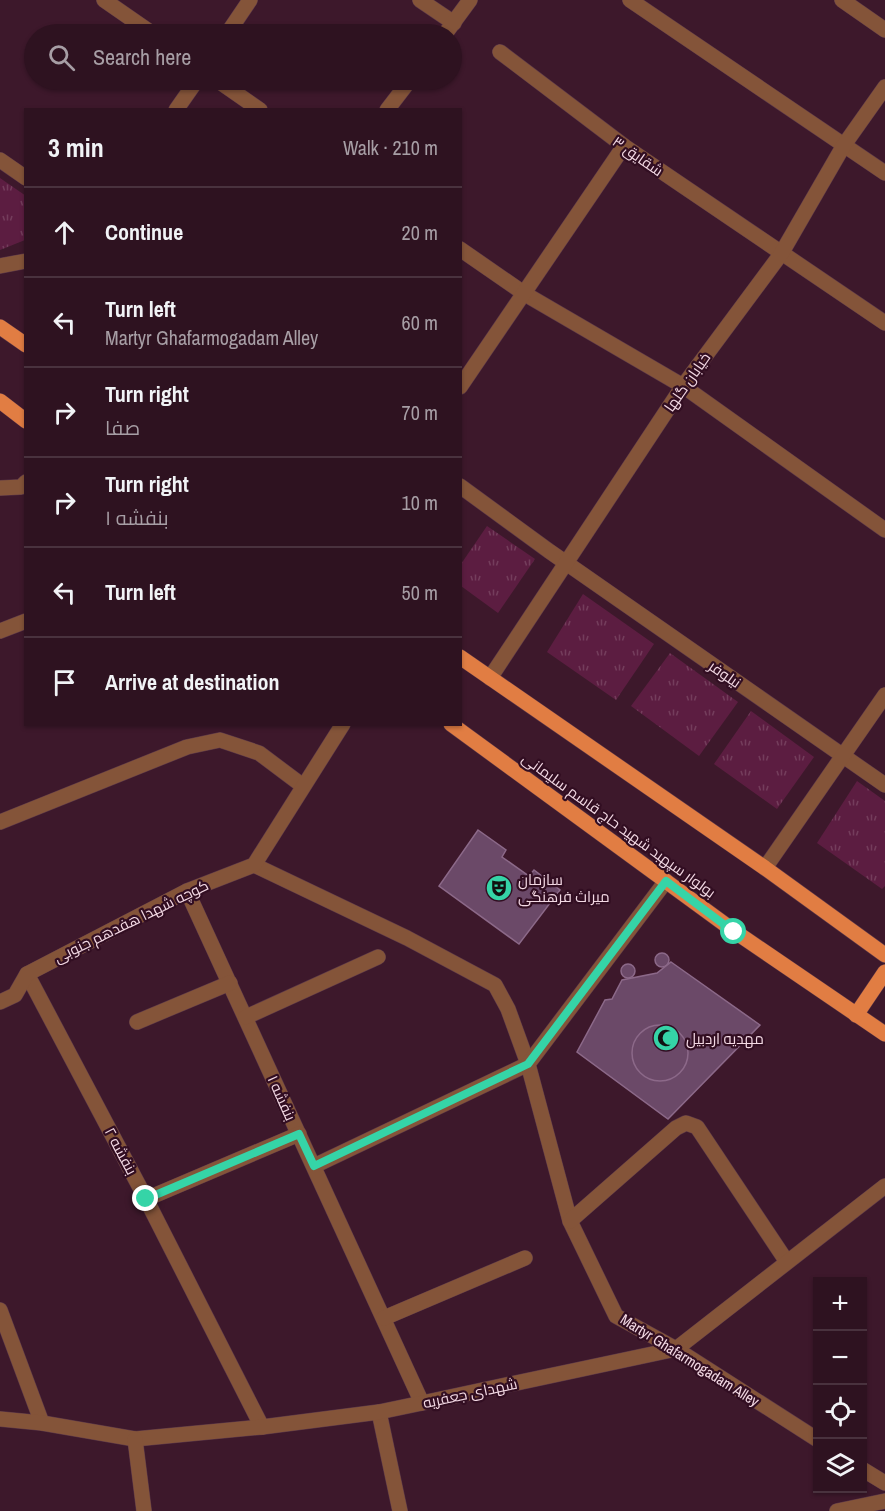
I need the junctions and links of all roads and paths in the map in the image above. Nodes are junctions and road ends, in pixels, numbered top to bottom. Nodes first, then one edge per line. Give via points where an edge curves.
1 (104, 0) edge
2 (250, 0) edge
3 (420, 0) edge
4 (470, 0) edge
5 (630, 0) edge
6 (842, 0) edge
7 (139, 24) edge
8 (234, 24) edge
9 (445, 24) edge
10 (453, 24) edge
11 (885, 30) edge
12 (500, 52) dead end
13 (885, 87) edge
14 (190, 90) edge
15 (232, 90) edge
16 (402, 90) edge
17 (177, 108) edge
18 (257, 108) edge
19 (389, 108) edge
20 (844, 145) junction
21 (624, 146) junction
22 (0, 160) edge
23 (885, 172) edge
24 (24, 177) edge
25 (462, 250) edge
26 (781, 254) junction
27 (24, 261) edge
28 (0, 266) edge
29 (525, 294) junction
30 (885, 323) edge
31 (0, 327) edge
32 (24, 344) edge
33 (462, 384) edge
34 (683, 386) junction
35 (0, 401) edge
36 (24, 419) edge
37 (24, 484) edge
38 (462, 487) edge
39 (0, 488) edge
40 (885, 530) edge
41 (566, 562) junction
42 (24, 622) edge
43 (0, 631) edge
44 (462, 658) edge
45 (490, 678) junction
46 (885, 695) edge
47 (341, 726) edge
48 (454, 726) edge
49 (843, 756) junction
50 (303, 786) junction
51 (885, 786) edge
52 (0, 822) edge
53 (254, 865) junction
54 (765, 868) junction
55 (666, 881) junction
56 (187, 891) junction
57 (885, 955) edge
58 (378, 957) dead end
59 (885, 972) edge
60 (27, 974) junction
61 (230, 983) junction
62 (0, 1002) edge
63 (856, 1015) junction
64 (246, 1017) junction
65 (138, 1022) dead end
66 (885, 1034) edge
67 (528, 1064) junction
68 (299, 1134) junction
69 (314, 1166) junction
70 (885, 1185) edge
71 (146, 1199) junction
72 (570, 1221) junction
73 (525, 1258) dead end
74 (787, 1262) junction
75 (0, 1310) edge
76 (384, 1318) junction
77 (676, 1349) junction
78 (422, 1403) junction
79 (379, 1412) junction
80 (0, 1419) edge
81 (42, 1423) junction
82 (262, 1427) junction
83 (135, 1439) junction
84 (816, 1439) edge
85 (867, 1472) edge
86 (885, 1483) edge
87 (885, 1501) edge
88 (144, 1511) edge
89 (400, 1511) edge
90 (837, 1511) edge

1 - 7 street
2 - 8 street
3 - 9 street
4 - 10 street
5 - 20 street
6 - 11 street
12 - 21 street, شقایق ۳
13 - 20 street, خیابان گلها
14 - 17 street
15 - 18 street
16 - 19 street
20 - 23 street
20 - 26 street, خیابان گلها
21 - 26 street, شقایق ۳
21 - 29 street
22 - 24 street
25 - 29 street
26 - 30 street, شقایق ۳
26 - 34 street, خیابان گلها
27 - 28 street
29 - 33 street
29 - 34 street
31 - 32 main road
34 - 40 street
34 - 41 street, خیابان گلها
35 - 36 main road
37 - 39 street
38 - 41 street, نیلوفر
41 - 45 street, خیابان گلها
41 - 49 street, نیلوفر
42 - 43 street
44 - 45 main road
45 - 54 main road
46 - 49 street
47 - 50 street
48 - 55 main road, بولوار سپهبد شهید حاج قاسم سلیمانی
49 - 51 street, نیلوفر
49 - 54 street
50 - 52 street via 259,753 220,740 187,747
50 - 53 street
53 - 56 street, کوچه شهدا هفدهم جنوبی
53 - 67 street, Martyr Ghafarmogadam Alley via 495,985
54 - 57 main road
55 - 63 main road, بولوار سپهبد شهید حاج قاسم سلیمانی
55 - 67 street
56 - 60 street, کوچه شهدا هفدهم جنوبی
56 - 61 street, بنفشه ۱
58 - 64 street
59 - 63 main road
60 - 62 street, کوچه شهدا هفدهم جنوبی via 15,995
60 - 71 street, بنفشه ۲
61 - 64 street, بنفشه ۱
61 - 65 street
63 - 66 main road, بولوار سپهبد شهید حاج قاسم سلیمانی
64 - 68 street, بنفشه ۱
67 - 69 street
67 - 72 street, Martyr Ghafarmogadam Alley
68 - 69 street, بنفشه ۱
68 - 71 street
69 - 76 street, بنفشه ۱
70 - 74 street, شهدای جعفریه
71 - 82 street, بنفشه ۲
72 - 74 street via 686,1123 698,1126
72 - 77 street, Martyr Ghafarmogadam Alley via 616,1316
73 - 76 street
74 - 77 street, شهدای جعفریه
75 - 81 street
76 - 78 street, بنفشه ۱
77 - 78 street, شهدای جعفریه
77 - 84 street, Martyr Ghafarmogadam Alley
78 - 79 street, شهدای جعفریه
79 - 82 street, شهدای جعفریه
79 - 89 street
80 - 81 street, شهدای جعفریه
81 - 83 street, شهدای جعفریه
82 - 83 street, شهدای جعفریه
83 - 88 street
85 - 86 street
87 - 90 street

